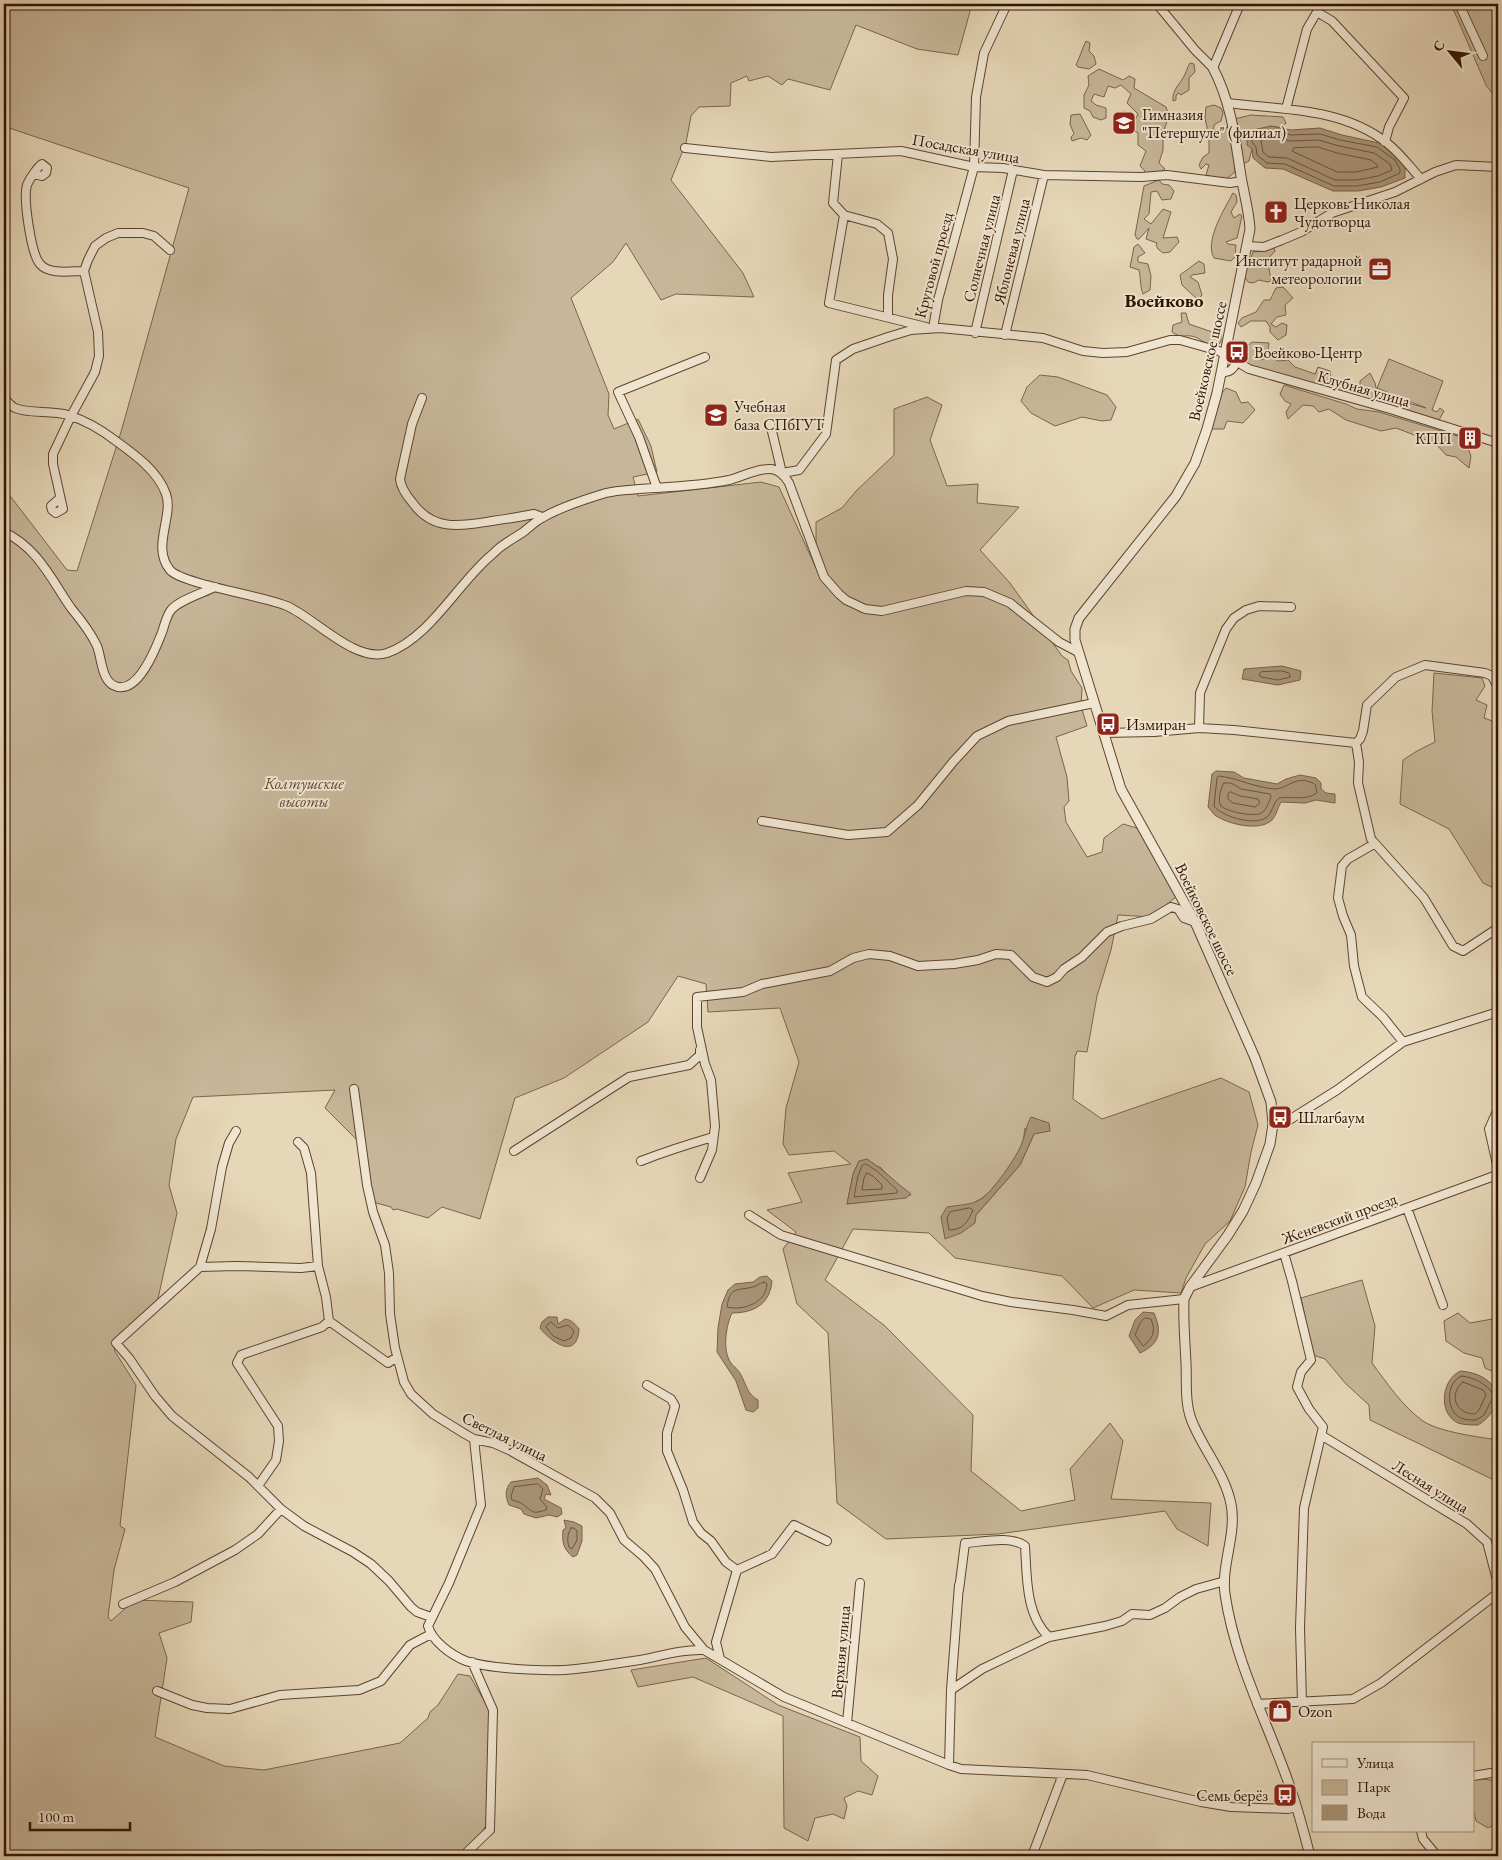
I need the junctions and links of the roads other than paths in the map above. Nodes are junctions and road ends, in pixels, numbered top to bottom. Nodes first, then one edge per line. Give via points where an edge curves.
1 (1007, 4) edge
2 (1240, 4) edge
3 (1459, 4) edge
4 (1161, 5) edge
5 (1483, 56) dead end
6 (1213, 68) junction
7 (1228, 103) junction
8 (1286, 109) junction
9 (1386, 142) junction
10 (685, 148) dead end
11 (838, 154) junction
12 (974, 167) junction
13 (1496, 168) edge
14 (1013, 170) junction
15 (34, 174) dead end
16 (1044, 175) junction
17 (1422, 179) junction
18 (1242, 181) junction
19 (844, 215) junction
20 (1248, 246) junction
21 (170, 250) dead end
22 (84, 272) junction
23 (888, 317) junction
24 (933, 328) junction
25 (975, 332) junction
26 (1005, 335) junction
27 (1224, 354) junction
28 (705, 357) dead end
29 (1236, 363) junction
30 (1222, 372) junction
31 (4, 398) edge
32 (422, 398) dead end
33 (71, 416) junction
34 (770, 423) dead end
35 (1498, 442) edge
36 (782, 473) junction
37 (657, 488) junction
38 (60, 498) dead end
39 (542, 517) junction
40 (4, 532) edge
41 (215, 587) junction
42 (1291, 608) dead end
43 (1078, 652) junction
44 (1498, 687) edge
45 (1094, 703) junction
46 (1199, 728) junction
47 (1103, 733) junction
48 (1356, 744) junction
49 (762, 822) dead end
50 (1374, 844) junction
51 (1195, 922) junction
52 (1498, 928) edge
53 (1498, 1012) edge
54 (1403, 1042) junction
55 (701, 1048) junction
56 (354, 1090) dead end
57 (1498, 1109) edge
58 (1273, 1124) junction
59 (236, 1131) dead end
60 (713, 1137) junction
61 (298, 1142) dead end
62 (514, 1152) dead end
63 (641, 1161) dead end
64 (1498, 1169) edge
65 (700, 1178) dead end
66 (1498, 1178) edge
67 (1408, 1208) junction
68 (750, 1215) dead end
69 (1284, 1253) junction
70 (318, 1266) junction
71 (200, 1267) junction
72 (1190, 1287) junction
73 (1184, 1299) junction
74 (1443, 1305) dead end
75 (329, 1320) junction
76 (397, 1357) junction
77 (647, 1385) dead end
78 (1321, 1435) junction
79 (474, 1439) junction
80 (258, 1486) junction
81 (281, 1509) junction
82 (827, 1541) dead end
83 (737, 1570) junction
84 (1225, 1582) junction
85 (860, 1583) dead end
86 (1498, 1584) edge
87 (1498, 1593) edge
88 (123, 1604) dead end
89 (432, 1617) junction
90 (430, 1634) junction
91 (1049, 1637) junction
92 (716, 1642) junction
93 (704, 1650) junction
94 (720, 1659) junction
95 (472, 1662) junction
96 (951, 1690) junction
97 (157, 1691) dead end
98 (1302, 1702) junction
99 (1257, 1704) junction
100 (847, 1723) junction
101 (949, 1765) junction
102 (1063, 1774) junction
103 (1498, 1774) edge
104 (1474, 1776) edge
105 (1294, 1803) junction
106 (1421, 1832) edge
107 (463, 1856) edge
108 (1032, 1856) edge
109 (1310, 1856) edge
110 (1437, 1856) edge

1 - 12 street, Круговой проезд via 984,53 976,97
2 - 6 street
3 - 5 street
4 - 6 street via 1188,42
6 - 7 street, Воейковское шоссе
7 - 8 street
7 - 18 street, Воейковское шоссе
8 - 9 street via 1316,112 1340,119
8 - 9 street via 1307,30 1317,12 1332,21 1404,98 1389,128
9 - 17 street
10 - 11 street, Посадская улица via 771,157
11 - 12 street, Посадская улица via 901,150
11 - 19 street via 833,203
12 - 14 street, Посадская улица
12 - 24 street, Круговой проезд
13 - 17 street via 1456,166
14 - 16 street, Посадская улица
14 - 25 street, Солнечная улица
15 - 22 street via 27,184 26,199 35,254 40,263 51,270
16 - 18 street, Посадская улица via 1141,178 1167,175 1230,183
16 - 26 street, Яблоневая улица
17 - 20 street via 1395,192 1336,211 1264,247
18 - 20 street, Воейковское шоссе via 1249,212
19 - 23 street, Круговой проезд via 877,224 888,233 893,259
19 - 23 street, Круговой проезд via 828,303
20 - 27 street, Воейковское шоссе
21 - 22 street via 154,236 118,233 96,246
22 - 33 street via 98,332 99,356 95,372
23 - 24 street, Круговой проезд
24 - 25 street
24 - 36 street via 888,337 853,349 836,360 826,434 799,470
25 - 26 street
26 - 27 street, Клубная улица via 1043,338 1083,351 1103,353 1127,352 1180,340
27 - 29 street, Клубная улица
27 - 30 street, Воейковское шоссе
28 - 37 street via 618,392 639,437
29 - 30 street via 1228,373
29 - 35 street, Клубная улица
30 - 43 street, Воейковское шоссе via 1195,462 1176,496 1079,618 1075,629
31 - 33 street via 14,408
32 - 39 street via 412,424 400,479 401,486 421,513 444,525 478,524 534,514
33 - 38 street via 53,454
33 - 41 street via 117,442 144,463 159,480 168,502 162,537 166,564 175,576
34 - 36 street
36 - 37 street via 764,469 730,480
36 - 43 street via 824,577 846,600 865,609 882,611 966,591 984,592 1010,603 1059,642
37 - 39 street via 609,492
39 - 41 street via 479,566 413,638 378,654 355,650 288,606
40 - 41 street via 29,548 45,568 91,634 107,679 120,688 130,686 140,676 170,610
42 - 46 street via 1259,606 1234,618 1226,629 1200,693
43 - 45 street, Воейковское шоссе
44 - 48 street via 1492,676 1485,673 1424,665 1396,677 1368,704 1363,731
45 - 47 street, Воейковское шоссе
45 - 49 street via 1008,721 977,736 918,806 887,832 848,835
46 - 47 street
46 - 48 street
47 - 51 street, Воейковское шоссе via 1121,789
48 - 50 street via 1358,783
50 - 52 street via 1424,898 1453,946 1463,951
50 - 54 street via 1342,866 1338,898 1351,935 1362,997
51 - 55 street via 1184,918 1178,909 1172,907 1151,919 1107,932 1082,958 1047,982 1033,977 1011,955 996,954 954,964 918,966 890,956 869,954 853,958 830,971 762,984 743,992 697,997
51 - 58 street, Воейковское шоссе via 1255,1058 1271,1102
53 - 54 street
54 - 58 street via 1286,1122
55 - 60 street via 711,1080
55 - 62 street via 700,1055 690,1065 630,1077
56 - 76 street, Светлая улица via 367,1185 388,1263 390,1314
57 - 64 street via 1489,1129
58 - 72 street, Воейковское шоссе via 1270,1144 1243,1211
59 - 71 street via 222,1167
60 - 63 street
60 - 65 street via 712,1150
61 - 70 street via 304,1148 311,1173
66 - 67 street, Женевский проезд via 1494,1176
67 - 69 street, Женевский проезд
67 - 74 street
68 - 73 street via 781,1234 1011,1302 1106,1316 1128,1305
69 - 72 street, Женевский проезд
69 - 78 street via 1311,1360 1301,1372 1297,1387 1323,1427
70 - 71 street
70 - 75 street
71 - 80 street via 116,1343 172,1416
72 - 73 street, Воейковское шоссе
73 - 84 street, Воейковское шоссе via 1187,1403 1193,1425 1226,1486 1231,1506 1231,1539
75 - 76 street via 388,1363
75 - 80 street via 322,1327 242,1355 237,1363 278,1426 276,1460
76 - 79 street, Светлая улица via 411,1394 434,1414
77 - 83 street via 671,1399 676,1406 667,1434 667,1451 693,1522 726,1562
78 - 86 street, Лесная улица via 1467,1524 1486,1542
78 - 98 street via 1304,1508 1300,1628
79 - 89 street via 481,1505
79 - 93 street, Светлая улица via 509,1450 595,1498 610,1513 624,1540 654,1569 685,1627
80 - 81 street
81 - 88 street via 258,1534 235,1550 175,1582
81 - 89 street via 304,1526 371,1564 411,1607
82 - 83 street via 794,1525 772,1554
83 - 92 street
84 - 91 street via 1196,1589 1150,1615 1132,1614 1105,1626
84 - 99 street, Воейковское шоссе via 1237,1647
85 - 100 street, Верхняя улица
87 - 98 street via 1381,1683 1353,1700
89 - 90 street via 428,1626
90 - 95 street via 455,1655
90 - 97 street via 410,1645 381,1681 359,1690 280,1695 230,1709 192,1705
91 - 96 street via 982,1669
91 - 96 street via 1036,1618 1026,1582 1026,1546 1021,1542 1004,1540 965,1542
92 - 93 street
92 - 94 street
93 - 94 street
93 - 95 street via 576,1669 505,1668
94 - 100 street via 784,1697
95 - 107 street via 492,1710 490,1830
96 - 101 street
98 - 99 street
99 - 105 street, Воейковское шоссе
100 - 101 street
101 - 102 street via 961,1769
102 - 105 street via 1087,1775 1231,1807 1288,1809
102 - 108 street
103 - 104 street
105 - 109 street, Воейковское шоссе
106 - 110 street

